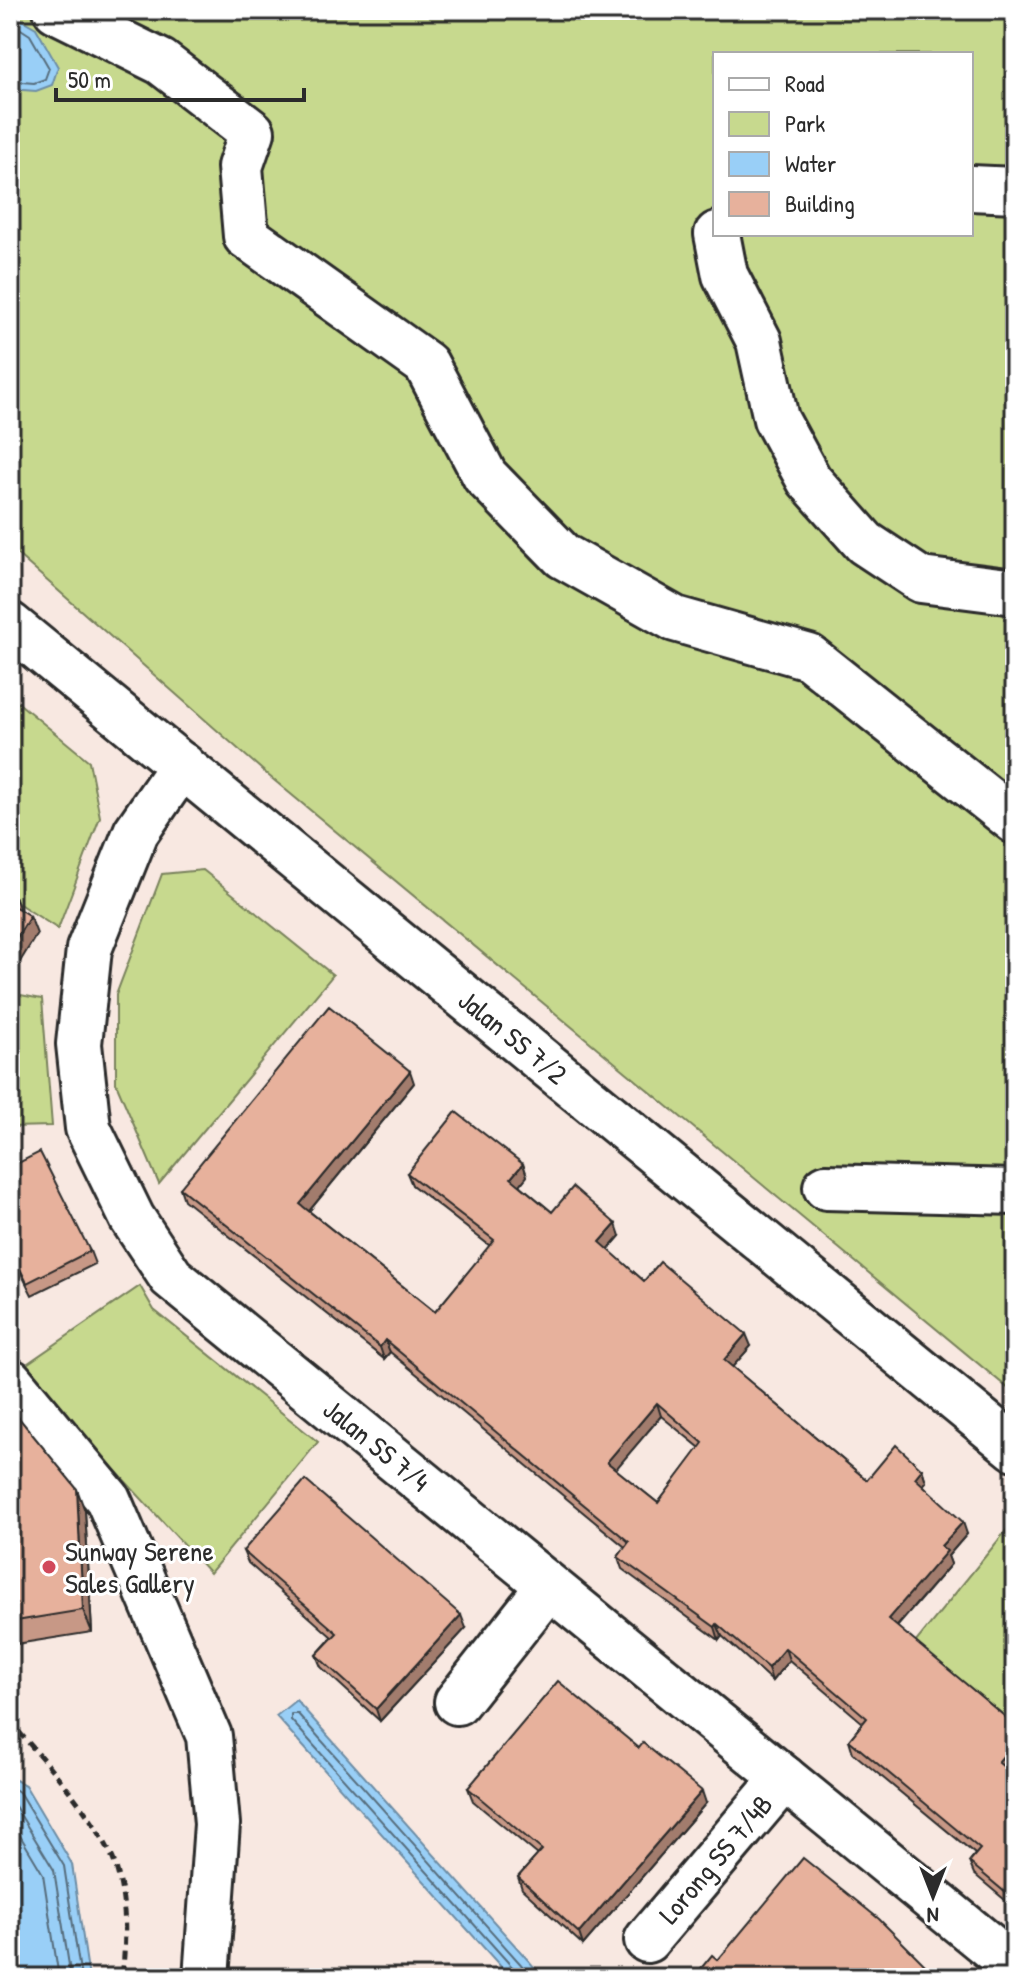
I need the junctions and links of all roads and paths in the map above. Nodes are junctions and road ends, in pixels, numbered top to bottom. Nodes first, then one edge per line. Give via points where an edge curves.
1 (56, 10) edge
2 (973, 188) edge
3 (1015, 190) edge
4 (717, 236) edge
5 (1015, 592) edge
6 (10, 625) edge
7 (182, 765) junction
8 (1015, 821) edge
9 (826, 1187) dead end
10 (1015, 1192) edge
11 (10, 1381) edge
12 (1015, 1448) edge
13 (548, 1587) junction
14 (457, 1702) dead end
15 (10, 1722) edge
16 (784, 1778) junction
17 (647, 1940) dead end
18 (1015, 1967) edge
19 (208, 1975) edge
20 (122, 1978) edge

1 - 8 street via 161,62 252,132 240,167 246,236 426,364 485,476 563,556 675,619 809,657
2 - 3 street
4 - 5 street via 725,275 759,341 776,419 809,480 865,543 921,580
6 - 7 street, Jalan SS 7/2
7 - 12 street, Jalan SS 7/2
7 - 13 street, Jalan SS 7/4 via 136,832 89,949 79,1044 88,1128 132,1218 171,1277
9 - 10 street
11 - 19 street via 108,1499 209,1736 217,1824
13 - 14 street
13 - 16 street, Jalan SS 7/4
15 - 20 path via 97,1829 116,1867 126,1918
16 - 17 street, Lorong SS 7/4B
16 - 18 street, Jalan SS 7/4

